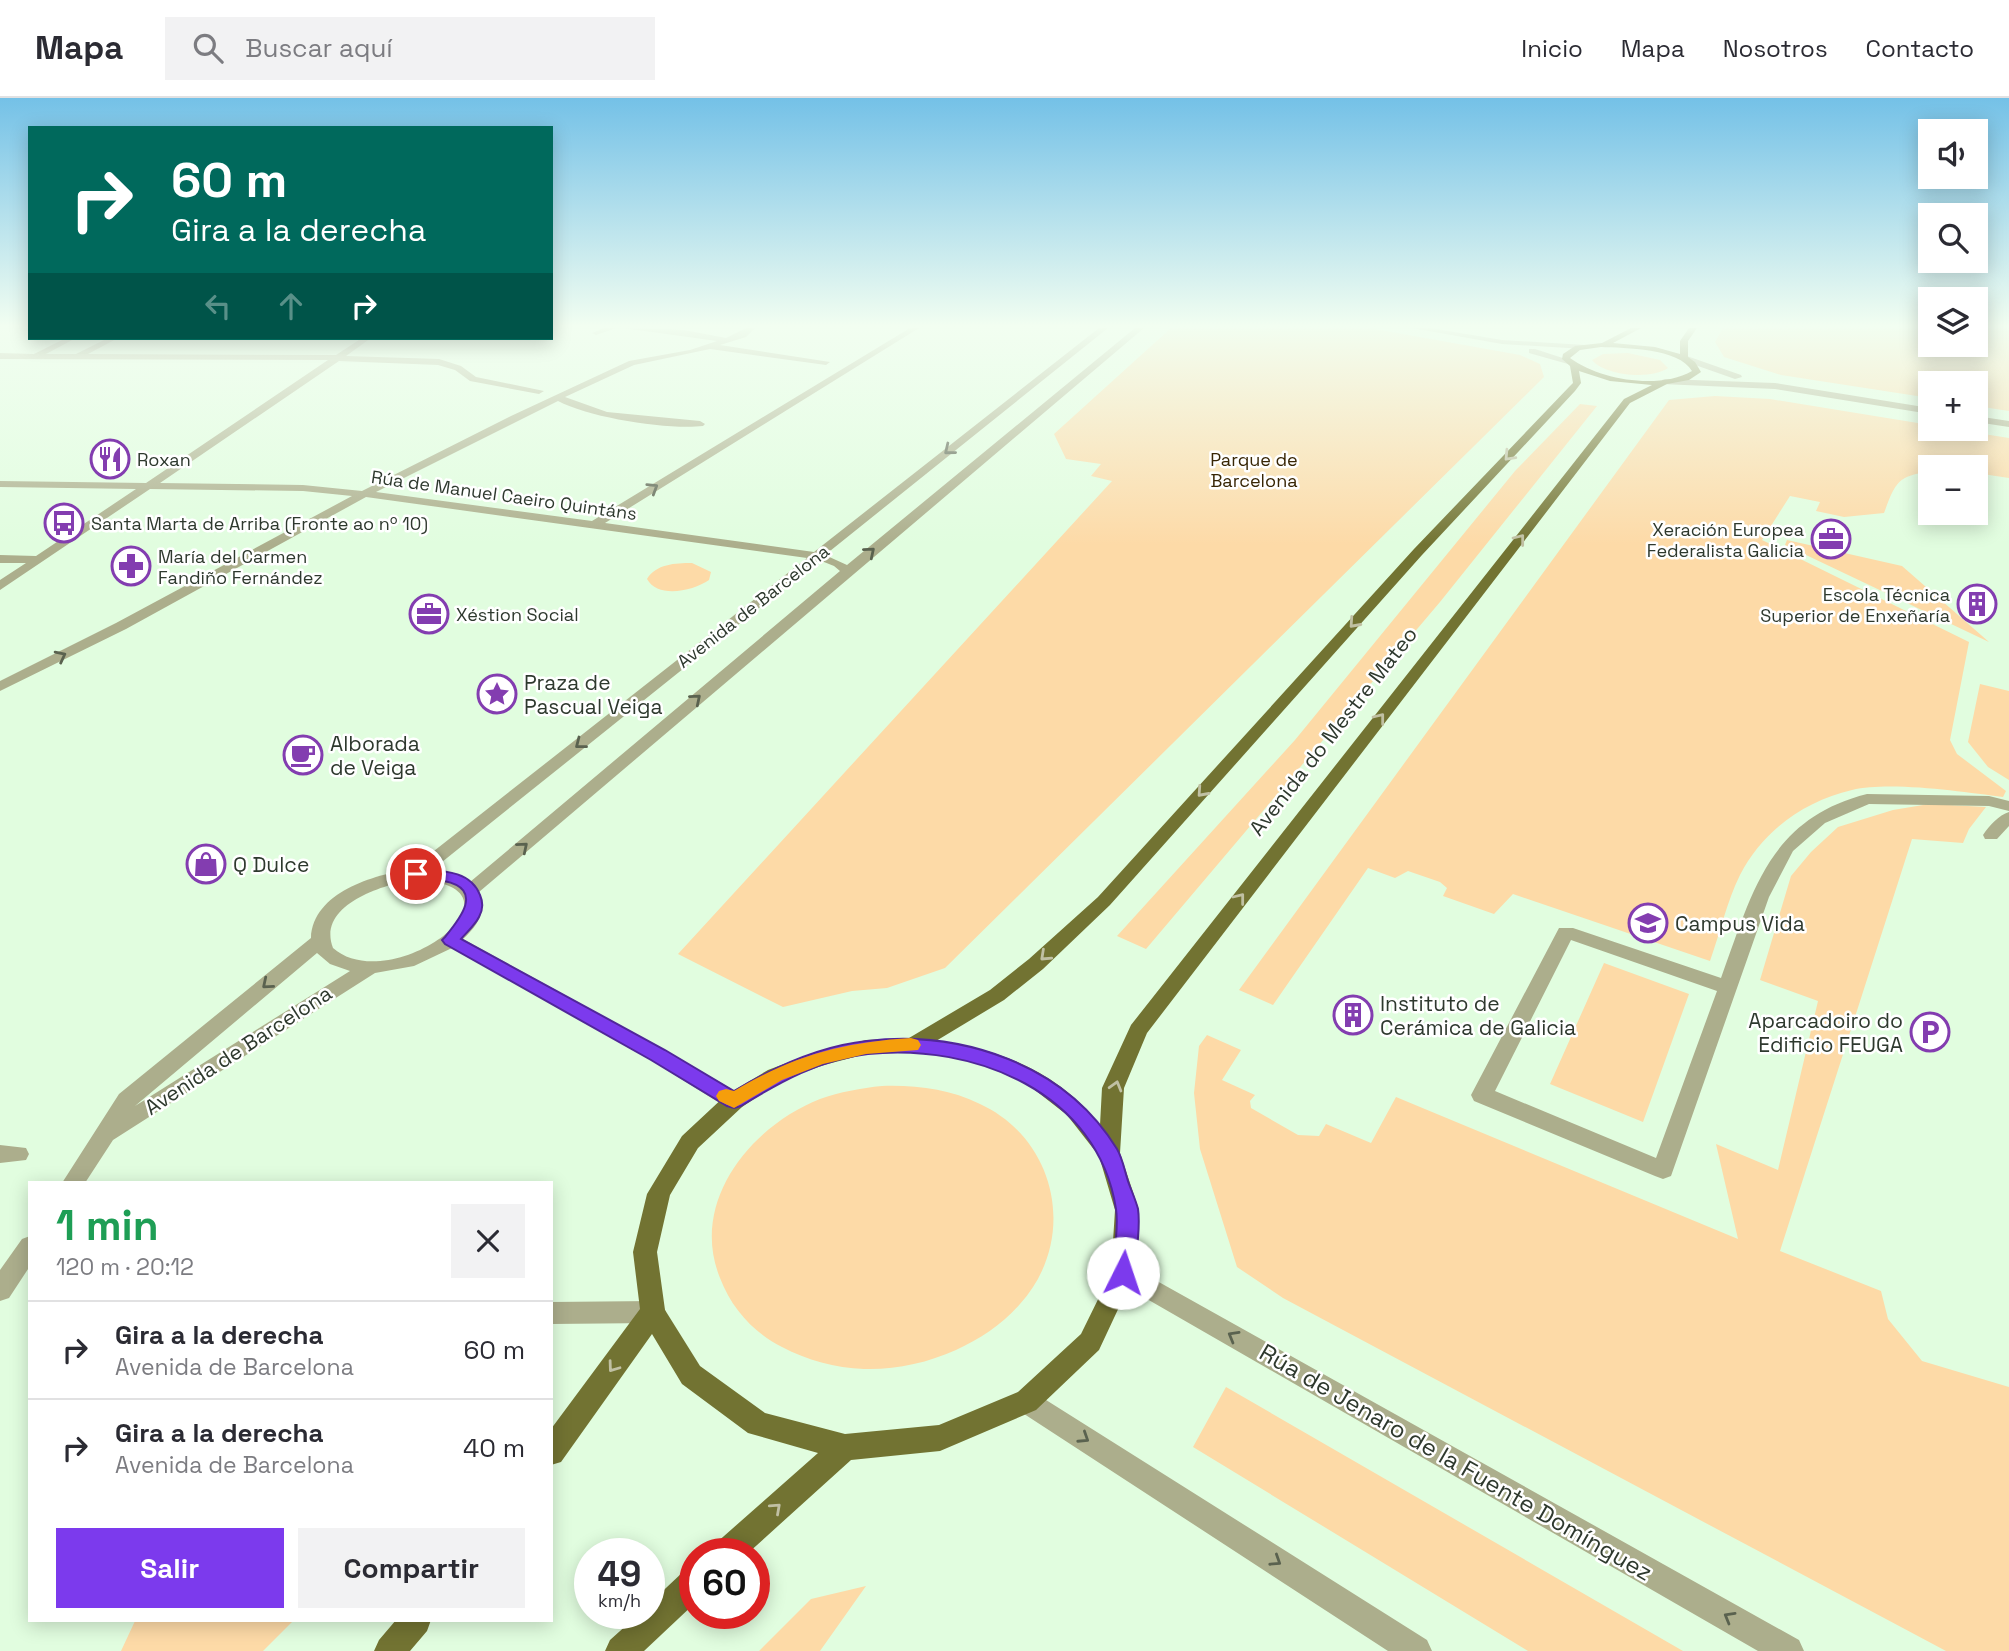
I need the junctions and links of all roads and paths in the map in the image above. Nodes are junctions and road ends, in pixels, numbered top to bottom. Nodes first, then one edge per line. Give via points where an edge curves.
1 (274, 400) edge
2 (551, 400) edge
3 (563, 400) edge
4 (797, 400) edge
5 (1018, 400) edge
6 (1045, 400) edge
7 (1562, 400) edge
8 (1628, 400) edge
9 (1865, 400) edge
10 (1918, 409) edge
11 (1988, 421) edge
12 (700, 424) dead end
13 (2009, 424) edge
14 (0, 484) edge
15 (150, 485) junction
16 (365, 494) junction
17 (595, 524) junction
18 (817, 556) junction
19 (0, 559) edge
20 (37, 560) junction
21 (847, 571) junction
22 (0, 586) edge
23 (0, 687) edge
24 (2009, 806) edge
25 (2009, 817) edge
26 (1991, 835) dead end
27 (416, 874) junction
28 (470, 891) junction
29 (451, 940) junction
30 (320, 941) junction
31 (370, 967) junction
32 (1726, 987) junction
33 (913, 1045) junction
34 (734, 1101) junction
35 (107, 1134) junction
36 (1109, 1153) junction
37 (74, 1181) edge
38 (28, 1250) edge
39 (1123, 1273) junction
40 (0, 1290) edge
41 (653, 1312) junction
42 (553, 1313) edge
43 (1027, 1401) junction
44 (845, 1447) junction
45 (553, 1449) edge
46 (743, 1538) edge
47 (679, 1597) edge
48 (414, 1622) edge
49 (390, 1651) edge
50 (621, 1651) edge
51 (1416, 1651) edge
52 (1788, 1651) edge

1 - 15 street
2 - 16 street
3 - 12 street via 590,412
17 -> 4 street
5 -> 18 street, Avenida de Barcelona
21 -> 6 street, Avenida de Barcelona
7 -> 33 main road via 1418,552 1104,901 997,995
36 -> 8 main road, Avenida do Mestre Mateo via 1113,1088 1139,1030
9 - 10 street
11 - 13 street
14 - 15 street, Rúa de Manuel Caeiro Quintáns
15 - 16 street, Rúa de Manuel Caeiro Quintáns via 268,486
15 - 20 street
16 - 17 street, Rúa de Manuel Caeiro Quintáns
23 -> 16 street
17 - 18 street, Rúa de Manuel Caeiro Quintáns
18 - 21 street, Rúa de Manuel Caeiro Quintáns
18 -> 27 street, Avenida de Barcelona
19 - 20 street
20 - 22 street
28 -> 21 street, Avenida de Barcelona
24 - 32 street via 1989,801 1867,799 1819,819 1786,848 1760,897
25 - 26 street
27 - 28 street, Avenida de Barcelona via 450,877
27 - 30 street, Avenida de Barcelona via 375,883 340,903 321,928
28 - 29 street, Avenida de Barcelona via 475,902 472,914
29 - 31 street, Avenida de Barcelona via 413,959
29 - 34 street
30 - 31 street, Avenida de Barcelona via 336,960
30 -> 35 street, Avenida de Barcelona via 127,1100
31 - 35 street, Avenida de Barcelona
32 - 32 street via 1566,932 1482,1095 1663,1170
33 - 34 main road via 866,1047 820,1058 775,1075
33 - 36 main road via 974,1053 1029,1075 1075,1109
34 - 41 main road via 690,1142 659,1194 645,1252
35 - 37 street, Avenida de Barcelona
36 - 39 main road via 1127,1210
38 - 40 street
39 - 43 main road via 1090,1342
52 -> 39 street, Rúa de Jenaro de la Fuente Domínguez
41 - 42 street
41 - 44 main road via 691,1376 747,1416
41 -> 45 main road
43 - 44 main road via 940,1438
43 -> 51 street
46 -> 44 main road
47 - 50 main road
48 - 49 main road

